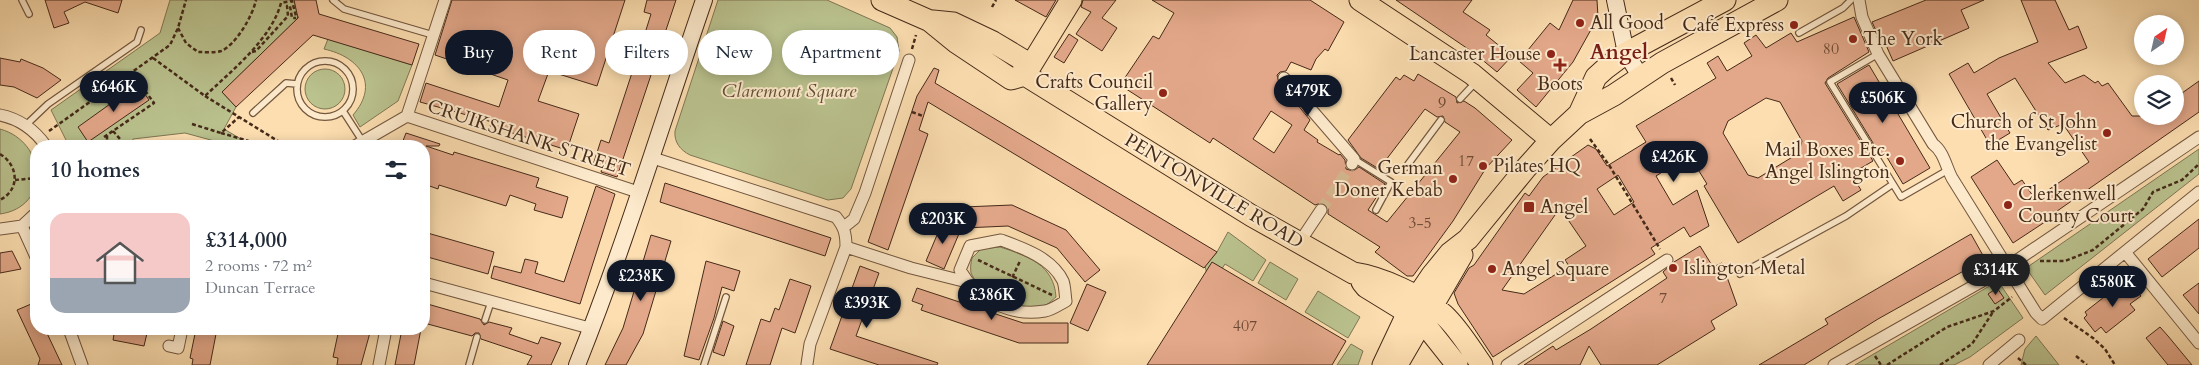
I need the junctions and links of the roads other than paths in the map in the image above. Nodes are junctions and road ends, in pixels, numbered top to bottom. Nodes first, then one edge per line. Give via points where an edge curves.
1 (22, 0) edge
2 (333, 0) edge
3 (445, 0) edge
4 (704, 0) edge
5 (882, 0) edge
6 (1071, 0) edge
7 (1616, 0) edge
8 (1726, 0) edge
9 (1777, 0) edge
10 (1860, 1) edge
11 (1373, 6) edge
12 (29, 14) dead end
13 (141, 30) dead end
14 (1799, 32) dead end
15 (434, 35) junction
16 (1626, 53) junction
17 (1878, 54) junction
18 (914, 62) road end
19 (1025, 74) junction
20 (1640, 76) junction
21 (1284, 78) dead end
22 (1478, 80) junction
23 (297, 84) junction
24 (1460, 99) dead end
25 (343, 111) junction
26 (253, 113) road end
27 (1579, 114) junction
28 (0, 115) edge
29 (407, 116) junction
30 (1441, 120) dead end
31 (26, 125) junction
32 (2199, 137) edge
33 (41, 140) edge
34 (357, 140) edge
35 (366, 140) edge
36 (1551, 140) junction
37 (653, 158) junction
38 (1353, 162) joint
39 (1406, 167) dead end
40 (1948, 170) junction
41 (1893, 184) junction
42 (2199, 192) edge
43 (640, 193) junction
44 (1321, 210) tunnel mouth
45 (1376, 210) dead end
46 (30, 219) edge
47 (22, 226) junction
48 (844, 227) junction
49 (0, 229) edge
50 (1299, 243) junction
51 (30, 244) edge
52 (846, 246) junction
53 (2125, 252) junction
54 (1667, 260) road end
55 (2007, 267) junction
56 (1740, 274) dead end
57 (967, 282) junction
58 (430, 286) edge
59 (726, 297) dead end
60 (491, 302) junction
61 (1420, 309) junction
62 (485, 320) dead end
63 (592, 329) junction
64 (71, 335) edge
65 (181, 335) edge
66 (385, 335) edge
67 (477, 337) dead end
68 (2019, 340) dead end
69 (2199, 343) edge
70 (169, 346) dead end
71 (82, 365) edge
72 (379, 365) edge
73 (469, 365) edge
74 (577, 365) edge
75 (704, 365) edge
76 (806, 365) edge
77 (1382, 365) edge
78 (1398, 365) edge
79 (1457, 365) edge
80 (1482, 365) edge
81 (1507, 365) edge
82 (1834, 365) edge
83 (1989, 365) edge

1 - 12 lane
2 - 15 lane via 344,9
3 - 15 street
4 - 37 street
5 - 19 highway, PENTONVILLE ROAD via 926,19 953,23 1005,48 1023,60
6 - 19 highway
7 - 16 street
8 - 16 highway
9 - 20 highway
10 - 14 lane
10 - 17 street via 1862,17
11 - 22 highway
13 - 31 lane via 137,42 48,104
15 - 29 street
16 - 20 street
16 - 27 highway via 1596,77
17 - 40 street via 1938,148
17 - 41 lane via 1830,82
18 - 48 street via 854,219
19 - 50 highway, PENTONVILLE ROAD
20 - 27 highway
21 - 38 street
22 - 24 lane
22 - 36 highway
23 - 25 lane via 300,101 311,113 327,117
23 - 25 lane via 305,68 313,63 322,60 339,64 351,78 353,87 353,96
23 - 26 lane via 286,83
25 - 34 lane
27 - 36 highway
28 - 31 street
29 - 35 street
29 - 43 street, CRUIKSHANK STREET
30 - 39 lane
31 - 33 street
32 - 55 street
36 - 61 highway via 1468,239 1450,253
37 - 43 street
37 - 48 street via 836,217
38 - 45 lane via 1391,182
40 - 41 lane via 1901,197
40 - 55 street
41 - 56 lane via 1846,216
42 - 53 street
43 - 63 street
44 - 50 street
46 - 47 street
47 - 49 street
47 - 51 street
48 - 52 street
50 - 61 highway, PENTONVILLE ROAD via 1353,273 1372,276
52 - 57 street via 911,268
52 - 76 street via 810,344
53 - 55 street via 2042,319
53 - 69 street
54 - 81 street
55 - 82 street
57 - 57 street via 982,296 1023,312 1047,311 1066,301 1063,282 1050,264 1026,249 1001,240 970,246 960,270
58 - 60 street
59 - 75 lane
60 - 62 lane
60 - 63 street
61 - 77 main road
61 - 78 main road
61 - 79 highway
61 - 80 highway via 1448,320
63 - 74 street
64 - 71 street
65 - 70 street via 178,348
66 - 72 street
67 - 73 lane
68 - 83 street

